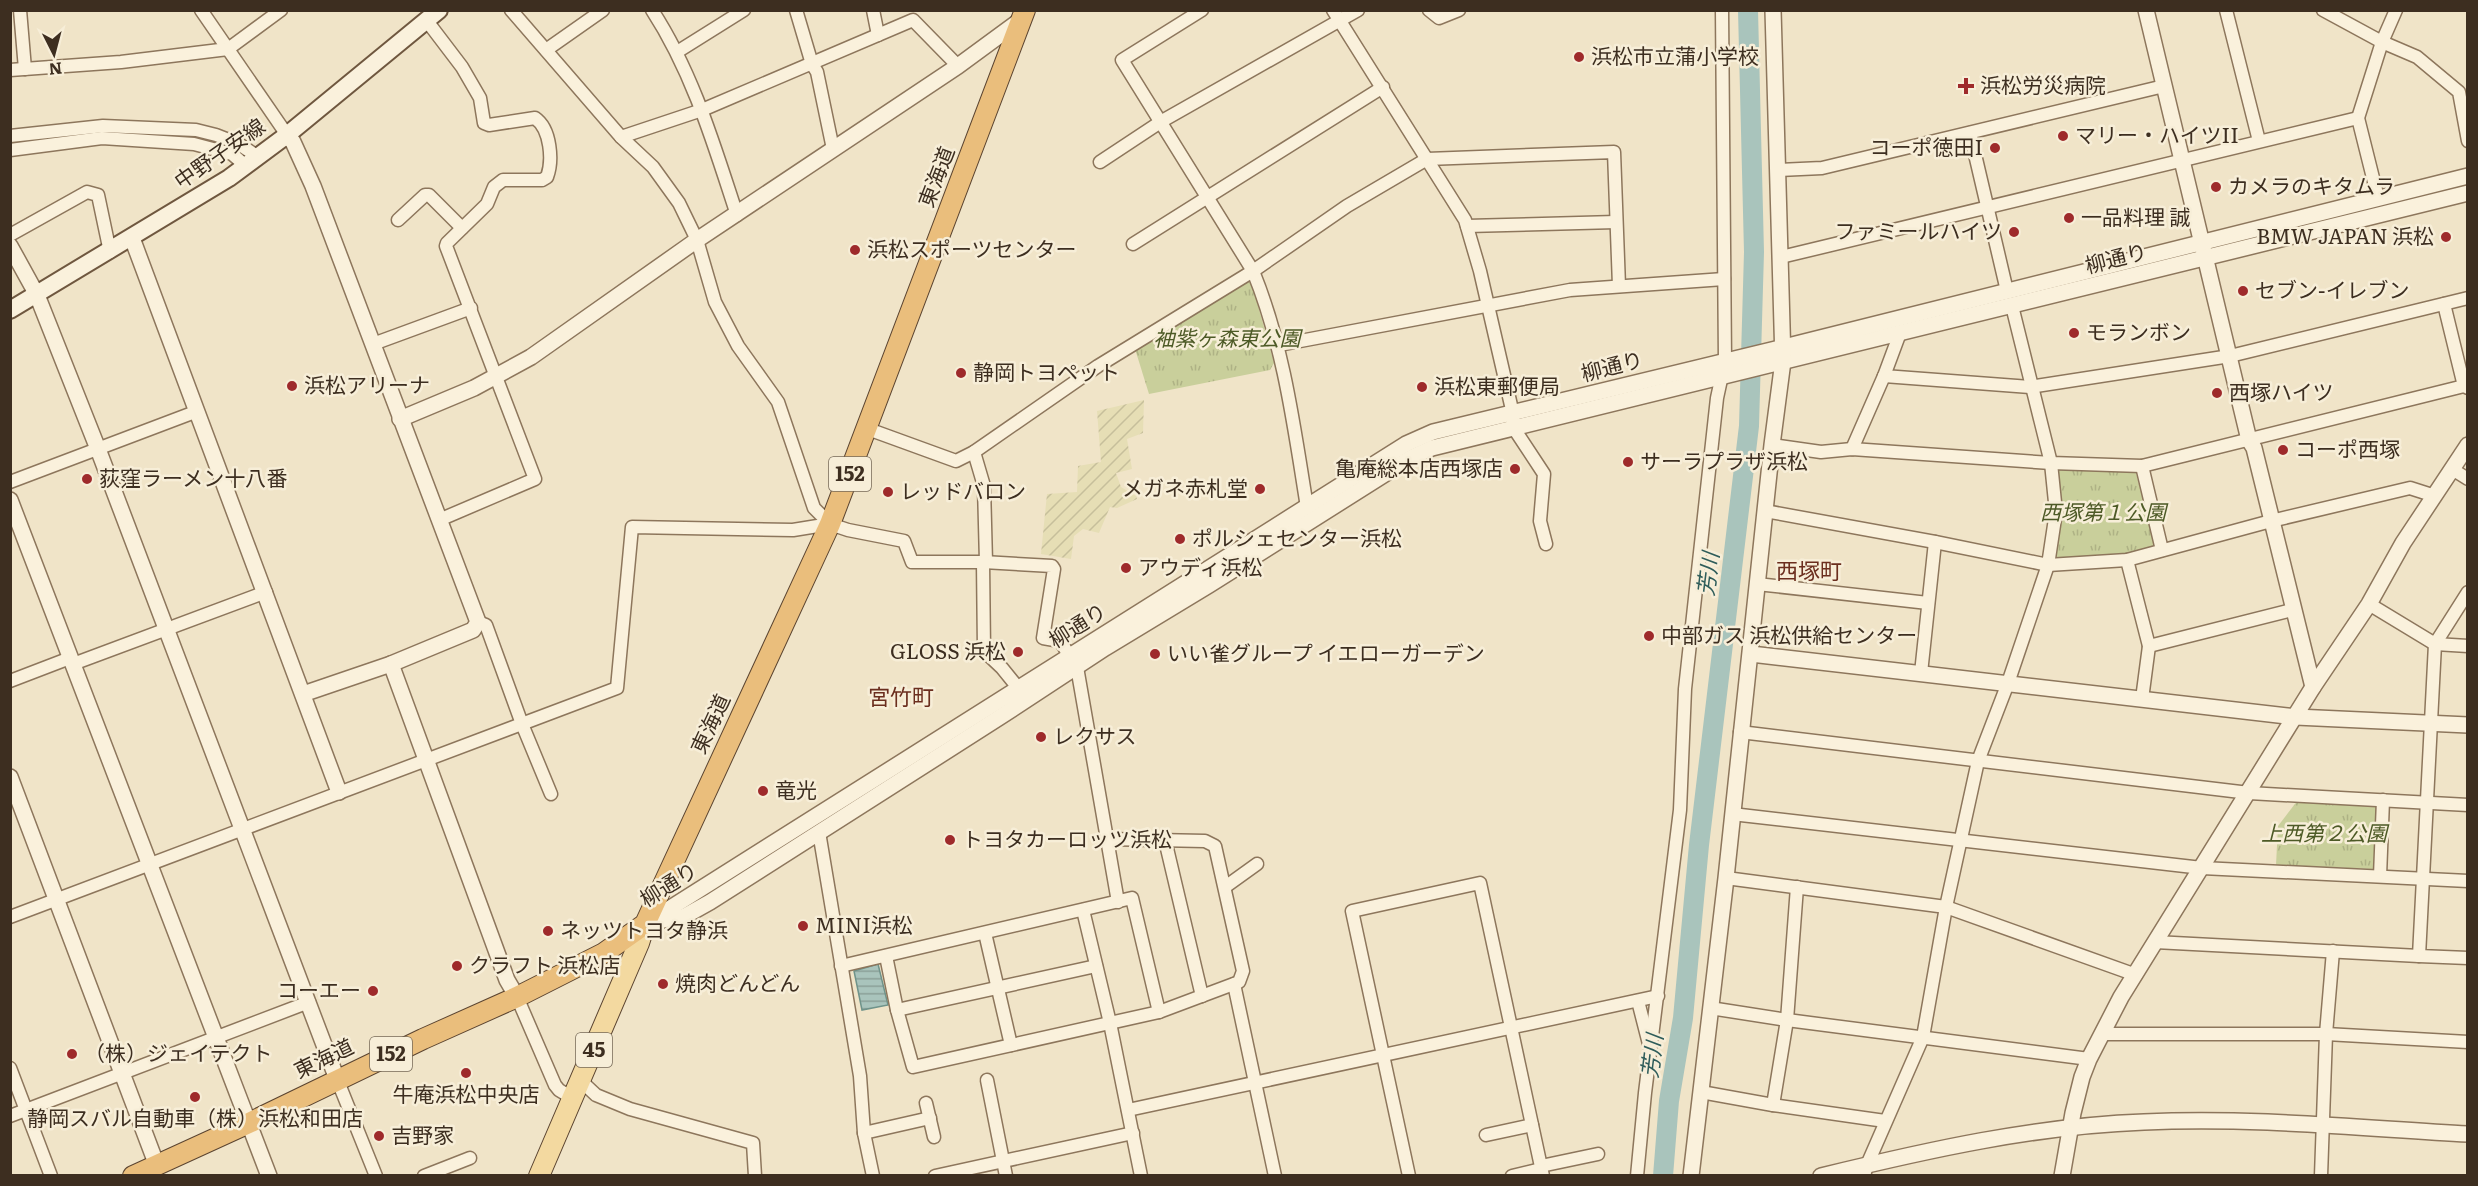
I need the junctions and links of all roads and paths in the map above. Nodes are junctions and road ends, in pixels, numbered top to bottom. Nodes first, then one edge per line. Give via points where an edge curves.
1 (20, 10) edge
2 (201, 10) edge
3 (281, 10) edge
4 (511, 10) edge
5 (603, 10) edge
6 (652, 10) edge
7 (744, 10) edge
8 (796, 10) edge
9 (873, 10) edge
10 (1202, 10) edge
11 (1358, 10) edge
12 (1429, 10) edge
13 (1459, 10) edge
14 (1722, 10) edge
15 (1773, 10) edge
16 (2226, 10) edge
17 (2323, 10) edge
18 (2396, 10) edge
19 (2148, 11) edge
20 (1027, 13) edge
21 (910, 15) edge
22 (433, 16) edge
23 (1336, 16) edge
24 (878, 35) junction
25 (2382, 42) junction
26 (228, 49) junction
27 (546, 50) junction
28 (677, 52) junction
29 (812, 64) junction
30 (958, 66) junction
31 (25, 69) junction
32 (10, 70) edge
33 (2164, 86) junction
34 (1383, 87) junction
35 (2463, 91) edge
36 (702, 110) junction
37 (2358, 118) junction
38 (1162, 121) junction
39 (1970, 134) junction
40 (287, 135) junction
41 (10, 136) edge
42 (621, 137) junction
43 (2259, 141) junction
44 (2468, 141) edge
45 (833, 149) junction
46 (10, 150) edge
47 (1427, 159) junction
48 (2182, 160) junction
49 (252, 162) junction
50 (1100, 162) dead end
51 (1779, 170) junction
52 (2468, 177) edge
53 (2468, 193) edge
54 (1209, 198) junction
55 (2378, 198) junction
56 (1987, 208) junction
57 (737, 215) junction
58 (398, 220) dead end
59 (1616, 222) junction
60 (1467, 226) junction
61 (462, 228) junction
62 (10, 235) edge
63 (132, 238) junction
64 (697, 240) junction
65 (2202, 243) junction
66 (1133, 244) dead end
67 (10, 246) edge
68 (110, 252) junction
69 (1781, 257) junction
70 (2206, 258) junction
71 (1253, 271) junction
72 (1724, 279) junction
73 (1619, 286) junction
74 (2007, 291) junction
75 (37, 295) junction
76 (2468, 298) edge
77 (2444, 304) junction
78 (1488, 305) junction
79 (2012, 306) junction
80 (471, 308) junction
81 (10, 310) edge
82 (1900, 333) junction
83 (373, 344) junction
84 (1279, 345) junction
85 (1779, 355) junction
86 (2230, 356) junction
87 (1726, 367) junction
88 (1884, 376) junction
89 (496, 377) junction
90 (2030, 387) junction
91 (2466, 387) edge
92 (195, 412) junction
93 (400, 419) junction
94 (1513, 420) junction
95 (868, 429) junction
96 (2249, 440) junction
97 (1772, 445) junction
98 (2468, 445) edge
99 (98, 449) junction
100 (1852, 450) junction
101 (974, 452) junction
102 (2051, 463) junction
103 (2142, 466) junction
104 (2452, 469) junction
105 (2468, 479) edge
106 (10, 482) edge
107 (2435, 496) junction
108 (10, 500) edge
109 (1307, 507) junction
110 (1765, 511) junction
111 (439, 520) junction
112 (2271, 521) junction
113 (830, 524) junction
114 (1935, 542) junction
115 (1546, 544) dead end
116 (2162, 550) junction
117 (2127, 560) junction
118 (984, 562) junction
119 (2048, 565) junction
120 (1757, 584) junction
121 (266, 592) junction
122 (2468, 592) edge
123 (1928, 603) junction
124 (2369, 604) junction
125 (2292, 610) junction
126 (478, 622) junction
127 (168, 629) junction
128 (2435, 644) junction
129 (2149, 646) junction
130 (2468, 646) edge
131 (1751, 654) junction
132 (72, 661) junction
133 (1073, 662) junction
134 (391, 664) junction
135 (1921, 673) junction
136 (10, 681) edge
137 (2008, 683) junction
138 (2313, 687) junction
139 (1018, 689) junction
140 (303, 694) junction
141 (2142, 699) junction
142 (2296, 717) junction
143 (2429, 723) junction
144 (522, 724) junction
145 (2468, 725) edge
146 (1740, 732) junction
147 (425, 760) junction
148 (1978, 761) junction
149 (10, 777) edge
150 (339, 792) junction
151 (2249, 793) junction
152 (551, 794) dead end
153 (2383, 800) junction
154 (2427, 803) junction
155 (2468, 805) edge
156 (1732, 814) junction
157 (242, 830) junction
158 (819, 832) junction
159 (1107, 838) junction
160 (1165, 840) junction
161 (1962, 840) junction
162 (149, 864) junction
163 (1257, 864) dead end
164 (2202, 868) junction
165 (2380, 876) junction
166 (1726, 878) junction
167 (2422, 879) junction
168 (2468, 881) edge
169 (1225, 887) junction
170 (1797, 887) junction
171 (57, 900) junction
172 (1118, 902) junction
173 (1947, 907) junction
174 (1083, 910) junction
175 (10, 917) edge
176 (645, 924) junction
177 (985, 933) junction
178 (2155, 942) junction
179 (2333, 951) junction
180 (886, 956) junction
181 (2419, 956) junction
182 (2468, 958) edge
183 (841, 966) junction
184 (1096, 966) junction
185 (2136, 975) junction
186 (1234, 984) junction
187 (998, 988) junction
188 (1202, 996) junction
189 (1658, 996) junction
190 (517, 997) junction
191 (1638, 1001) junction
192 (309, 1002) junction
193 (1710, 1008) junction
194 (897, 1010) junction
195 (1159, 1012) junction
196 (1787, 1020) junction
197 (1110, 1023) junction
198 (1511, 1028) junction
199 (2102, 1034) junction
200 (2326, 1034) junction
201 (1923, 1037) junction
202 (216, 1039) junction
203 (2468, 1042) edge
204 (1011, 1045) junction
205 (1651, 1051) junction
206 (1383, 1055) junction
207 (2089, 1059) junction
208 (10, 1068) edge
209 (123, 1073) junction
210 (337, 1079) junction
211 (987, 1080) dead end
212 (1255, 1083) junction
213 (577, 1090) junction
214 (1701, 1092) junction
215 (927, 1103) dead end
216 (1773, 1105) junction
217 (27, 1109) junction
218 (1128, 1110) junction
219 (10, 1116) edge
220 (930, 1118) junction
221 (1885, 1121) junction
222 (249, 1123) junction
223 (1532, 1125) junction
224 (2324, 1127) junction
225 (2070, 1128) junction
226 (864, 1133) junction
227 (1133, 1133) junction
228 (2468, 1134) edge
229 (1486, 1135) dead end
230 (934, 1137) dead end
231 (1598, 1154) dead end
232 (470, 1158) dead end
233 (1003, 1161) junction
234 (159, 1169) edge
235 (1542, 1170) edge
236 (1865, 1170) edge
237 (51, 1176) edge
238 (133, 1176) edge
239 (268, 1176) edge
240 (376, 1176) edge
241 (424, 1176) edge
242 (539, 1176) edge
243 (755, 1176) edge
244 (873, 1176) edge
245 (935, 1176) edge
246 (1006, 1176) edge
247 (1142, 1176) edge
248 (1275, 1176) edge
249 (1409, 1176) edge
250 (1512, 1176) edge
251 (1637, 1176) edge
252 (1691, 1176) edge
253 (1821, 1176) edge
254 (2062, 1176) edge
255 (2321, 1176) edge

1 - 31 street
2 - 26 street
3 - 26 street
4 - 27 street
5 - 27 street
6 - 28 street
7 - 28 street
8 - 29 street
9 - 24 street
10 - 38 street via 1122,60
11 - 23 street
12 - 13 street via 1439,18
14 - 72 street
15 - 51 street
16 - 43 street
17 - 25 street
18 - 25 street
19 - 33 street
20 - 30 street
20 - 95 highway, 東海道 / 152
21 - 24 street
21 - 30 street
22 - 40 main road, 中野子安線
22 - 61 street via 480,98 484,123 535,118 542,123 550,151 547,177 503,180 494,187 487,204
23 - 34 street
23 - 38 street
24 - 29 street
25 - 35 street via 2417,57
25 - 37 street
26 - 31 street
26 - 40 street
27 - 42 street
28 - 36 street
29 - 36 street
29 - 45 street
30 - 45 street
31 - 32 street
33 - 39 street
33 - 48 street
34 - 47 street
34 - 54 street
35 - 44 street
36 - 42 street
36 - 57 street
37 - 43 street
37 - 55 street
38 - 50 street
38 - 54 street
39 - 51 street via 1822,168
39 - 56 street
40 - 49 main road, 中野子安線
40 - 83 street via 313,186
41 - 49 street via 103,126 196,130 239,144
42 - 64 street via 653,167 679,202
43 - 48 street
45 - 57 street
46 - 49 street via 102,138 194,144
47 - 59 street via 1614,152
47 - 60 street
47 - 71 street via 1347,206
48 - 56 street
48 - 65 street
49 - 63 main road, 中野子安線
51 - 69 street
52 - 55 street, 柳通り
53 - 70 street, 柳通り
54 - 66 street
54 - 71 street
55 - 65 street, 柳通り
56 - 69 street
56 - 74 street
57 - 64 street
58 - 61 street via 429,195
59 - 60 street
59 - 73 street
60 - 78 street
61 - 80 street via 446,246
62 - 68 street via 87,192 98,195
63 - 68 main road, 中野子安線
63 - 92 street
64 - 89 street
64 - 113 street via 715,302 738,346 778,402 814,508
65 - 70 street
65 - 74 street, 柳通り
67 - 75 street
68 - 75 main road, 中野子安線
69 - 85 street
70 - 79 street, 柳通り
70 - 86 street
71 - 84 street
71 - 101 street via 1098,366
72 - 73 street
72 - 87 street
73 - 78 street via 1570,290
74 - 85 street, 柳通り
75 - 81 main road, 中野子安線
75 - 99 street
76 - 77 street
77 - 86 street
77 - 91 street
78 - 84 street
78 - 94 street
79 - 82 street, 柳通り
79 - 90 street
80 - 83 street
80 - 89 street
82 - 85 street, 柳通り
82 - 88 street
83 - 93 street
84 - 109 street
85 - 87 street, 柳通り
85 - 97 street
86 - 90 street
86 - 96 street
87 - 94 street, 柳通り
87 - 189 street via 1685,689 1680,810
88 - 90 street
88 - 100 street
89 - 93 street
89 - 111 street via 536,479
90 - 102 street
91 - 96 street
92 - 99 street
92 - 121 street
93 - 111 street
94 - 109 street, 柳通り via 1433,432 1406,444
94 - 115 street via 1544,474 1540,521
94 - 133 street, 柳通り via 1412,457 1105,648
95 - 101 street via 956,461
95 - 113 highway, 東海道 / 152
96 - 103 street
96 - 112 street
97 - 100 street via 1821,452
97 - 110 street
98 - 104 street
99 - 106 street
99 - 127 street
100 - 102 street
101 - 118 street via 984,486
102 - 103 street
102 - 119 street via 2056,512
103 - 116 street
104 - 105 street
104 - 107 street
107 - 112 street via 2410,488
107 - 124 street
108 - 132 street
109 - 133 street, 柳通り
110 - 114 street
110 - 120 street
111 - 126 street
112 - 116 street
112 - 125 street
113 - 118 street via 904,541 912,562
113 - 144 street via 794,530 632,528 617,688
113 - 176 highway, 東海道 / 152
114 - 119 street
114 - 123 street
116 - 117 street
117 - 119 street
117 - 129 street
118 - 133 street via 1052,566 1043,638 1060,641
118 - 139 street via 984,651
119 - 137 street
120 - 123 street
120 - 131 street
121 - 127 street
121 - 140 street
122 - 128 street
123 - 135 street
124 - 128 street
124 - 138 street
125 - 129 street
125 - 138 street
126 - 134 street via 473,630
126 - 144 street via 486,625
127 - 132 street
127 - 157 street
128 - 130 street
128 - 143 street
129 - 141 street
131 - 135 street
131 - 146 street
132 - 136 street
132 - 162 street
133 - 139 street, 柳通り
133 - 158 street, 柳通り
133 - 159 street
134 - 140 street
134 - 147 street
135 - 137 street
137 - 141 street
137 - 148 street
138 - 142 street
139 - 176 street, 柳通り
140 - 150 street
141 - 142 street
142 - 143 street
142 - 151 street
143 - 145 street
143 - 154 street
144 - 147 street
144 - 152 street
146 - 148 street
146 - 156 street
147 - 150 street
147 - 190 street via 507,980
148 - 151 street
148 - 161 street
149 - 171 street
150 - 157 street
151 - 153 street
151 - 164 street
153 - 154 street
153 - 165 street
154 - 155 street
154 - 167 street
156 - 161 street
156 - 166 street
157 - 162 street
157 - 192 street
158 - 176 street, 柳通り via 685,916
158 - 183 street
159 - 160 street
159 - 172 street
160 - 169 street via 1210,843 1217,850
160 - 188 street
161 - 164 street
161 - 173 street
162 - 171 street
162 - 202 street
163 - 169 street
164 - 165 street
164 - 178 street
165 - 167 street
166 - 170 street
166 - 193 street
167 - 168 street
167 - 181 street
169 - 186 street via 1243,971
170 - 173 street
170 - 196 street
171 - 175 street
171 - 209 street
172 - 174 street
172 - 195 street via 1132,898
173 - 185 street
173 - 201 street
174 - 177 street
174 - 184 street
176 - 190 highway, 東海道 / 152 via 604,953
176 - 213 main road, 45
177 - 180 street
177 - 187 street
178 - 179 street
178 - 185 street
179 - 181 street
179 - 200 street
180 - 183 street
180 - 194 street
181 - 182 street
183 - 226 street via 860,1076
184 - 187 street
184 - 197 street
185 - 199 street
186 - 188 street
186 - 212 street
187 - 194 street
187 - 204 street
188 - 195 street
189 - 191 street
189 - 205 street
190 - 210 highway, 東海道 / 152
190 - 213 street via 555,1085 559,1090
191 - 198 street
191 - 205 street
192 - 202 street
192 - 210 street
193 - 196 street
193 - 214 street
194 - 204 street via 913,1067
195 - 197 street
196 - 201 street
196 - 216 street
197 - 204 street
197 - 218 street
198 - 206 street
198 - 206 street via 1480,884 1352,911
198 - 223 street
199 - 200 street
199 - 207 street
200 - 203 street
200 - 224 street
201 - 207 street
201 - 221 street
202 - 209 street
202 - 222 street
205 - 251 street
206 - 212 street
206 - 249 street
207 - 225 street
208 - 217 street
209 - 217 street
209 - 234 street
210 - 222 highway, 東海道 / 152
210 - 240 street
211 - 233 street
212 - 218 street
212 - 248 street
213 - 242 main road, 45
213 - 243 street via 753,1143
214 - 216 street
214 - 252 street
215 - 220 street
216 - 221 street
217 - 219 street
217 - 237 street
218 - 227 street
220 - 226 street
220 - 230 street
221 - 236 street
222 - 234 highway, 東海道 / 152
222 - 239 street
223 - 229 street
223 - 235 street
224 - 225 street via 2170,1121
224 - 228 street
224 - 255 street
225 - 236 street via 1991,1139
225 - 254 street
226 - 244 street
227 - 233 street
227 - 247 street
231 - 235 street
232 - 241 street
233 - 245 street
233 - 246 street
234 - 238 highway, 東海道 / 152
235 - 250 street
236 - 253 street

